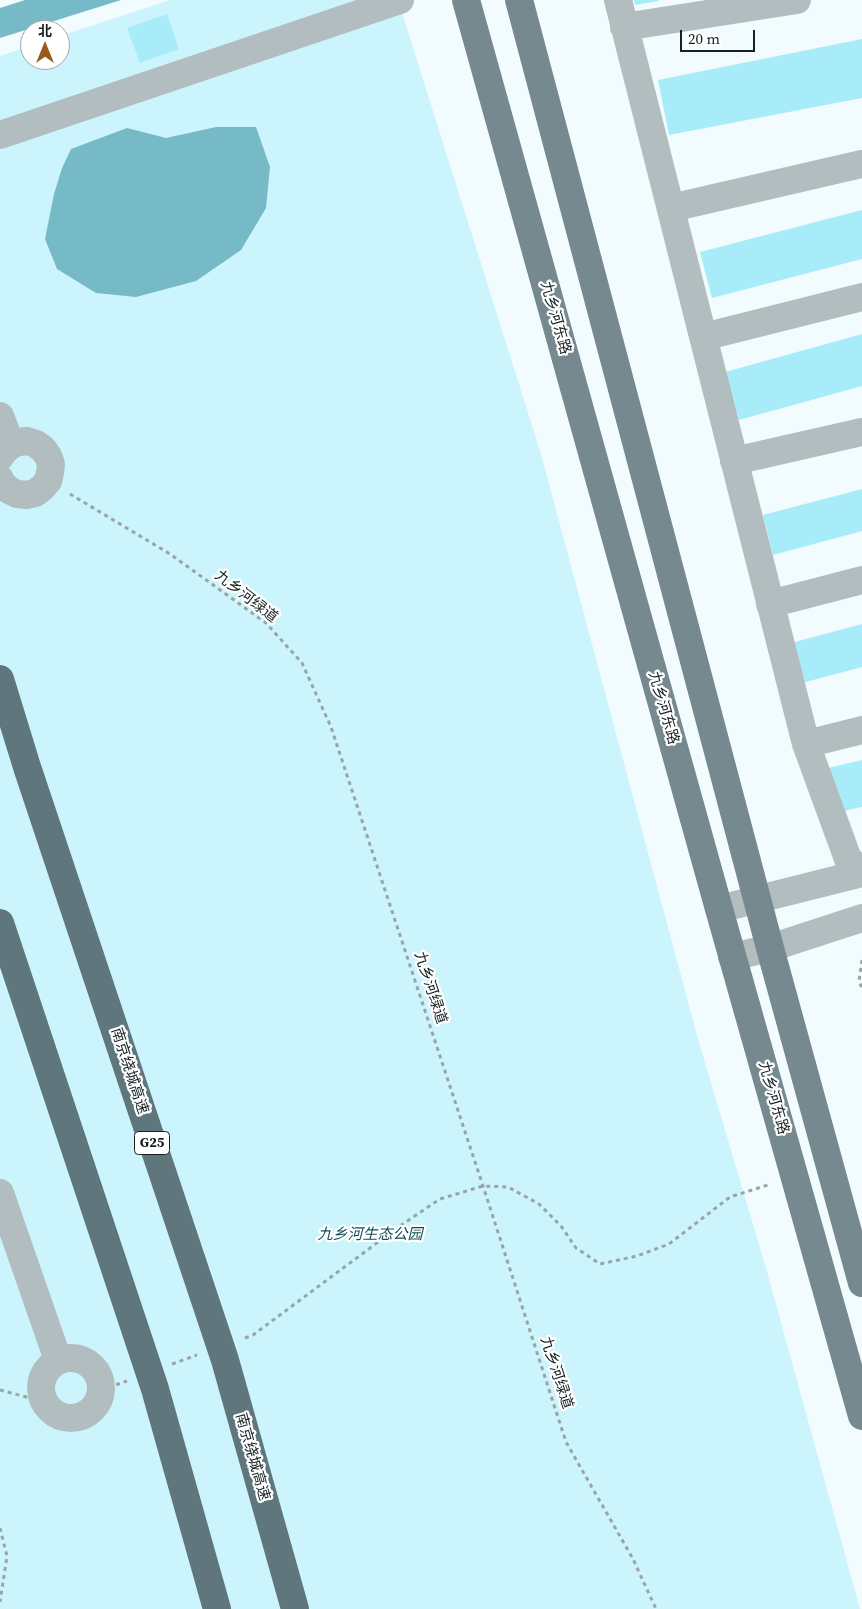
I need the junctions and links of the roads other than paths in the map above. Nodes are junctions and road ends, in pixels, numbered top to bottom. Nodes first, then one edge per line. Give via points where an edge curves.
1 (400, 0) edge
2 (466, 0) edge
3 (519, 0) edge
4 (618, 0) edge
5 (797, 0) edge
6 (624, 27) junction
7 (0, 135) edge
8 (862, 164) edge
9 (670, 208) junction
10 (862, 297) edge
11 (703, 337) junction
12 (0, 416) edge
13 (862, 432) edge
14 (5, 451) edge
15 (734, 461) junction
16 (0, 479) edge
17 (862, 580) edge
18 (770, 604) junction
19 (0, 679) edge
20 (862, 730) edge
21 (806, 744) junction
22 (862, 872) edge
23 (758, 899) junction
24 (719, 910) junction
25 (862, 918) edge
26 (0, 923) edge
27 (770, 948) junction
28 (732, 957) junction
29 (0, 1193) edge
30 (862, 1283) edge
31 (58, 1360) junction
32 (862, 1416) edge
33 (216, 1609) edge
34 (294, 1609) edge

1 - 7 street
2 - 24 main road, 九乡河东路
3 - 23 main road
4 - 6 street
5 - 6 street
6 - 9 street
8 - 9 street
9 - 11 street
10 - 11 street
11 - 15 street
12 - 14 street
13 - 15 street
14 - 16 street via 19,442 36,444 48,456 50,473 42,488 26,495 9,490
15 - 18 street
17 - 18 street
18 - 21 street
19 - 34 highway, 南京绕城高速 / G25, bridge via 225,1360
20 - 21 street
21 - 22 street via 848,859
22 - 23 street
23 - 24 street
23 - 27 main road
24 - 28 main road, 九乡河东路
25 - 27 street
26 - 33 highway, bridge via 155,1389
27 - 28 street
27 - 30 main road
28 - 32 main road, 九乡河东路
29 - 31 street
31 - 31 street via 43,1376 41,1393 45,1402 51,1410 68,1418 86,1414 99,1399 100,1378 83,1360 70,1357

